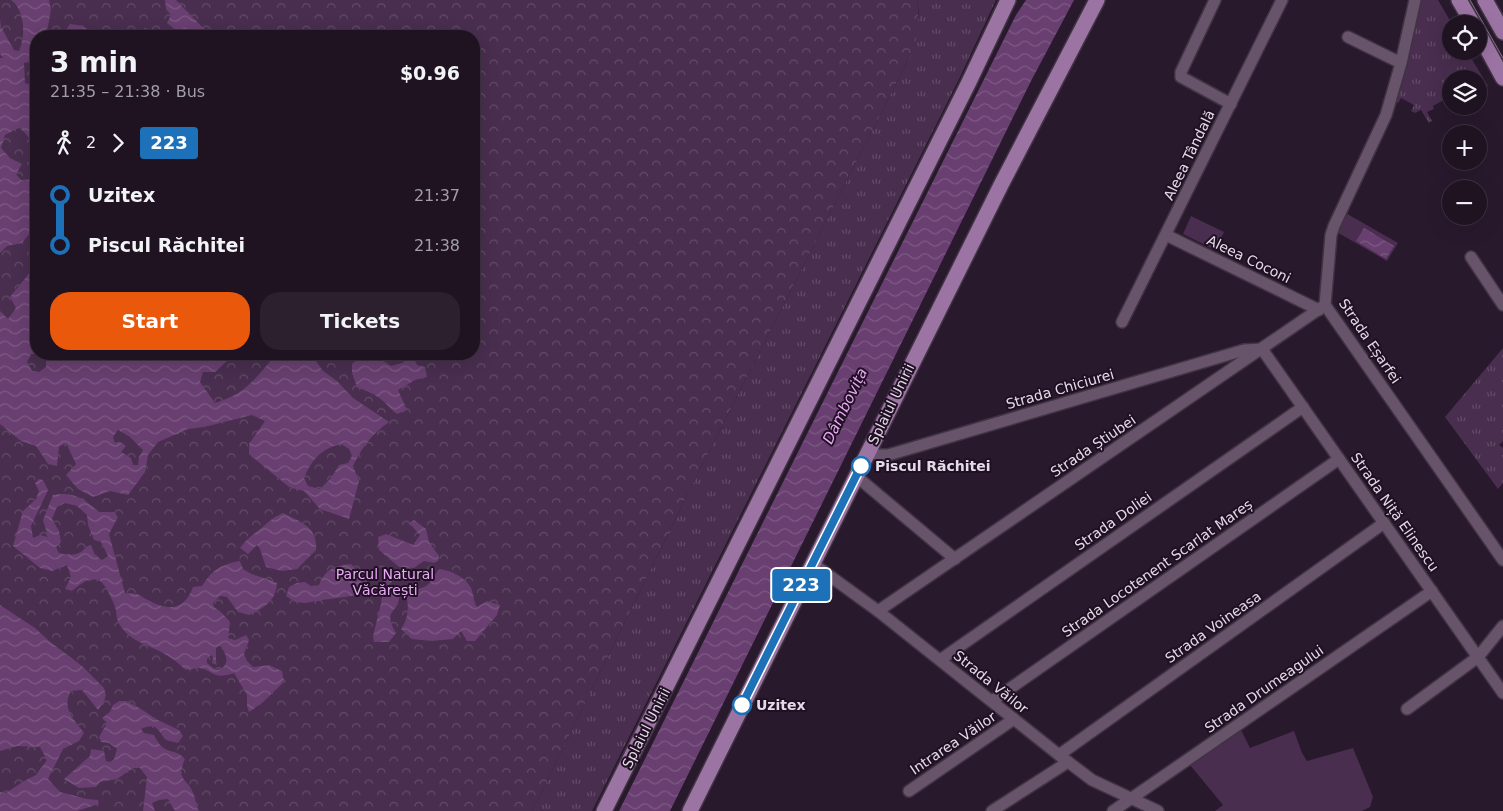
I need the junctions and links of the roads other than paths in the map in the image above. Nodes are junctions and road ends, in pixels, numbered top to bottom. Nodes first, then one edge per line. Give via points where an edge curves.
1 (1008, 0) edge
2 (1097, 0) edge
3 (1215, 0) edge
4 (1282, 0) edge
5 (1415, 0) edge
6 (1485, 0) edge
7 (1460, 1) edge
8 (1468, 15) edge
9 (1503, 32) edge
10 (1348, 37) dead end
11 (1487, 49) edge
12 (1401, 63) junction
13 (1503, 78) edge
14 (1231, 104) junction
15 (1166, 235) junction
16 (1471, 256) dead end
17 (1503, 306) edge
18 (1322, 307) junction
19 (1122, 322) dead end
20 (1262, 349) junction
21 (1303, 407) junction
22 (868, 451) junction
23 (1339, 459) junction
24 (856, 476) junction
25 (1384, 524) junction
26 (955, 559) junction
27 (1503, 560) edge
28 (812, 563) junction
29 (1432, 591) junction
30 (878, 611) junction
31 (1503, 626) edge
32 (1478, 657) junction
33 (940, 660) junction
34 (1503, 692) edge
35 (992, 701) junction
36 (1407, 709) dead end
37 (1014, 719) junction
38 (1063, 759) junction
39 (909, 791) dead end
40 (1131, 799) junction
41 (604, 811) edge
42 (690, 811) edge
43 (992, 811) edge
44 (1113, 811) edge
45 (1158, 811) edge

1 - 41 main road, Splaiul Unirii
2 - 22 main road, Splaiul Unirii
3 - 14 street via 1180,75 1182,80
4 - 14 street, Aleea Tândală
5 - 12 street, Strada Eșarfei
6 - 9 main road
7 - 8 main road
10 - 12 street
11 - 13 main road
12 - 18 street, Strada Eșarfei via 1382,125 1331,235
14 - 15 street, Aleea Tândală
15 - 18 street, Aleea Coconi
15 - 19 street, Aleea Tândală
16 - 17 street
18 - 20 street, Strada Știubei
18 - 27 street, Strada Eșarfei
20 - 21 street, Strada Niță Elinescu
20 - 22 street, Strada Chiciurei via 1244,350 888,455
20 - 26 street, Strada Știubei
21 - 23 street, Strada Niță Elinescu
21 - 33 street, Strada Doliei
22 - 24 main road, Splaiul Unirii
23 - 25 street, Strada Niță Elinescu
23 - 35 street, Strada Locotenent Scarlat Mareș
24 - 26 street
24 - 28 main road, Splaiul Unirii
25 - 29 street, Strada Niță Elinescu
25 - 38 street, Strada Voineasa
26 - 30 street, Strada Știubei
28 - 30 street, Strada Văilor
28 - 42 main road, Splaiul Unirii
29 - 32 street, Strada Niță Elinescu
29 - 40 street, Strada Drumeagului
30 - 33 street, Strada Văilor
31 - 32 street
32 - 34 street, Strada Niță Elinescu
32 - 36 street
33 - 35 street, Strada Văilor
35 - 37 street, Strada Văilor
37 - 38 street, Strada Văilor
37 - 39 street, Intrarea Văilor
38 - 40 street, Strada Văilor via 1092,780
38 - 43 street, Strada Voineasa
40 - 44 street, Strada Drumeagului
40 - 45 street, Strada Văilor

